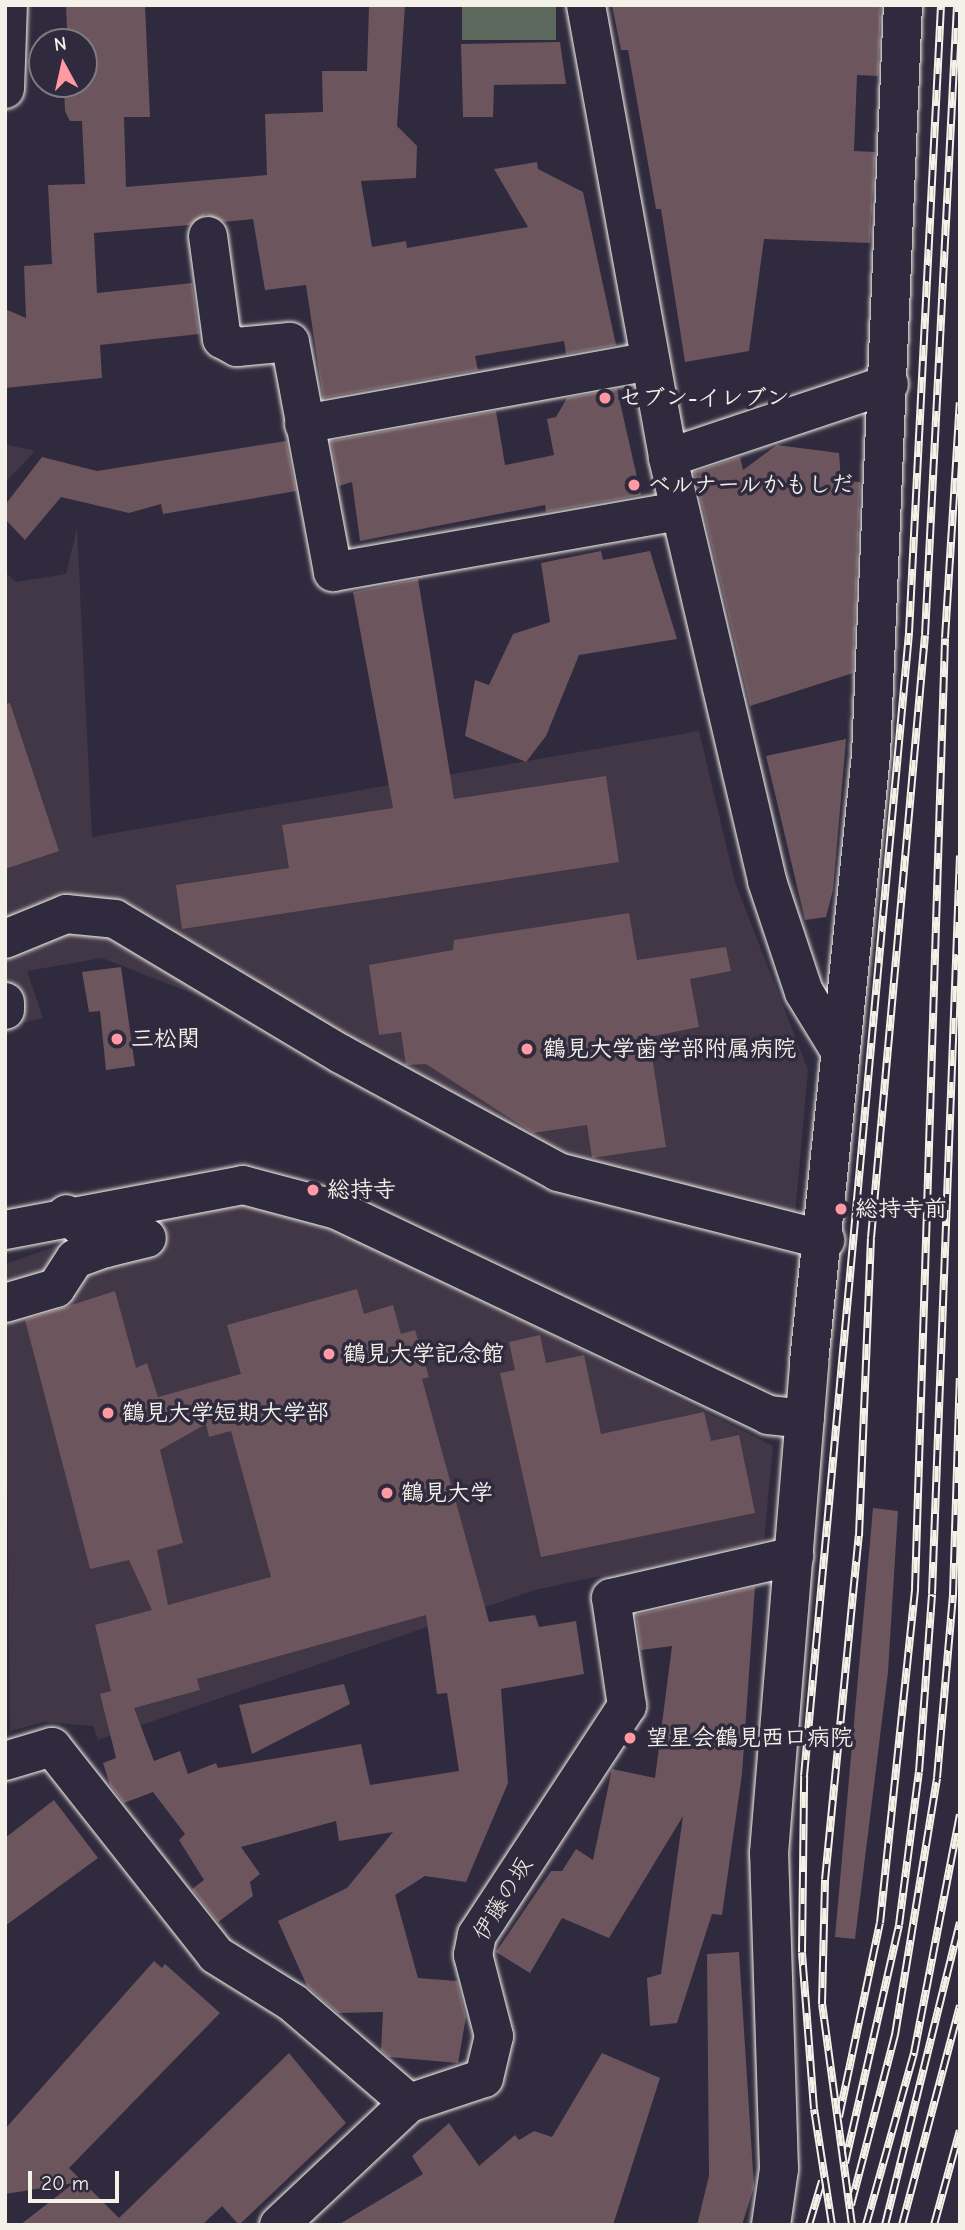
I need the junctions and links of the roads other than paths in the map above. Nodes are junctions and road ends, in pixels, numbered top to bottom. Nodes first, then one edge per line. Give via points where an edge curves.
1 (8, 5) edge
2 (586, 5) edge
3 (903, 5) edge
4 (5, 89) edge
5 (208, 236) dead end
6 (649, 361) junction
7 (890, 384) junction
8 (304, 425) junction
9 (668, 458) junction
10 (680, 511) junction
11 (5, 939) edge
12 (5, 1002) edge
13 (5, 1010) edge
14 (840, 1051) junction
15 (66, 1214) junction
16 (5, 1230) edge
17 (146, 1238) dead end
18 (825, 1240) junction
19 (106, 1248) junction
20 (5, 1303) edge
21 (805, 1419) junction
22 (794, 1556) junction
23 (5, 1761) edge
24 (409, 2103) junction
25 (298, 2219) edge
26 (771, 2225) edge

1 - 4 street
2 - 6 street
3 - 7 street
5 - 8 street via 217,330 228,345 290,342
6 - 8 street
6 - 9 street
7 - 9 street
7 - 14 street via 872,755
8 - 10 street via 333,572
9 - 10 street
10 - 14 street via 767,881 804,992
11 - 18 street via 66,914 115,919 341,1054 558,1172
12 - 13 street
14 - 18 street
15 - 16 street
15 - 19 street
15 - 21 street via 243,1185 337,1210 746,1405
17 - 19 street
18 - 21 street
19 - 20 street via 75,1259 56,1288
21 - 22 street
22 - 24 street, 伊藤の坂 via 611,1598 627,1706 477,1935 473,1955 494,2036 484,2078
22 - 26 street via 769,1853 779,2169
23 - 24 street via 52,1747 216,1955 293,2003
24 - 25 street

